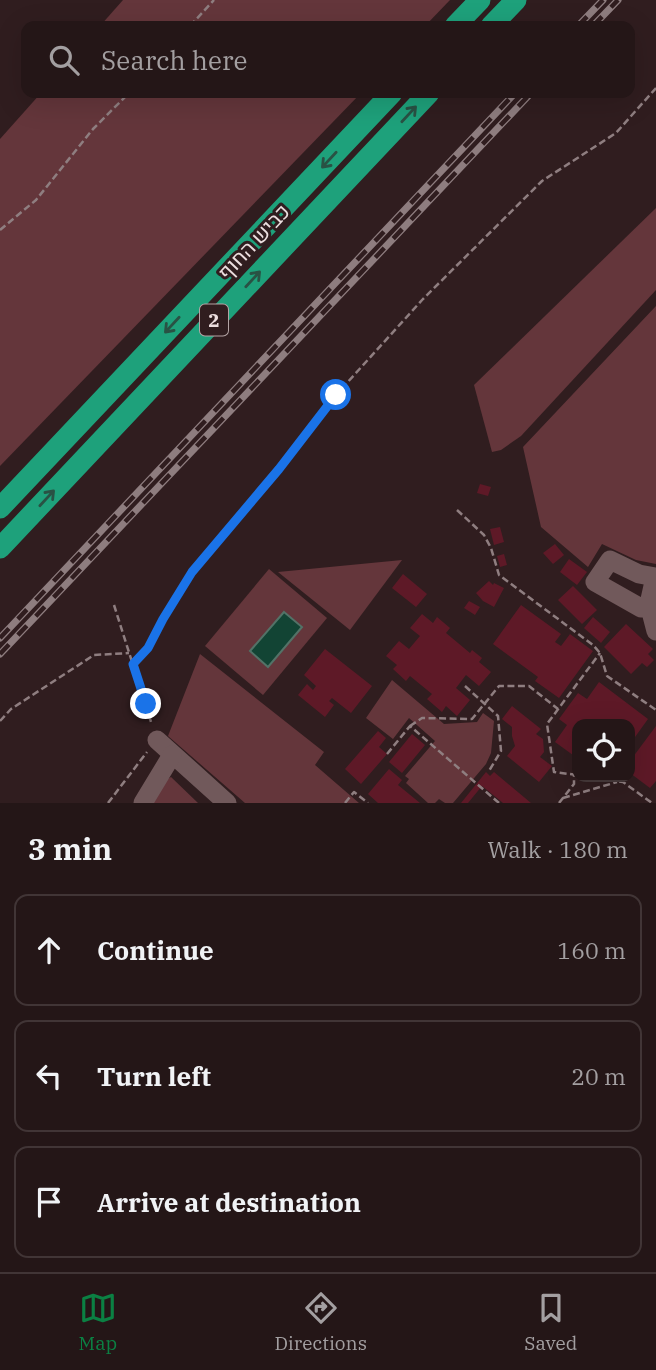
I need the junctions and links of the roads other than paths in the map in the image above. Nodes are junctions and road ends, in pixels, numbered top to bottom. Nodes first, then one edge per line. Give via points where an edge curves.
1 (480, 0) edge
2 (516, 0) edge
3 (460, 21) edge
4 (496, 21) edge
5 (387, 98) edge
6 (424, 98) edge
7 (0, 508) edge
8 (0, 548) edge
9 (655, 577) edge
10 (650, 608) junction
11 (656, 631) edge
12 (157, 740) road end
13 (173, 755) junction
14 (143, 803) edge
15 (227, 803) edge

1 - 3 highway
2 - 4 highway
5 -> 7 highway, כביש החוף / 2
8 -> 6 highway, כביש החוף / 2
9 - 10 street
9 - 10 street via 610,560 596,582 641,608
10 - 11 street
12 - 13 street
13 - 14 street
13 - 15 street

